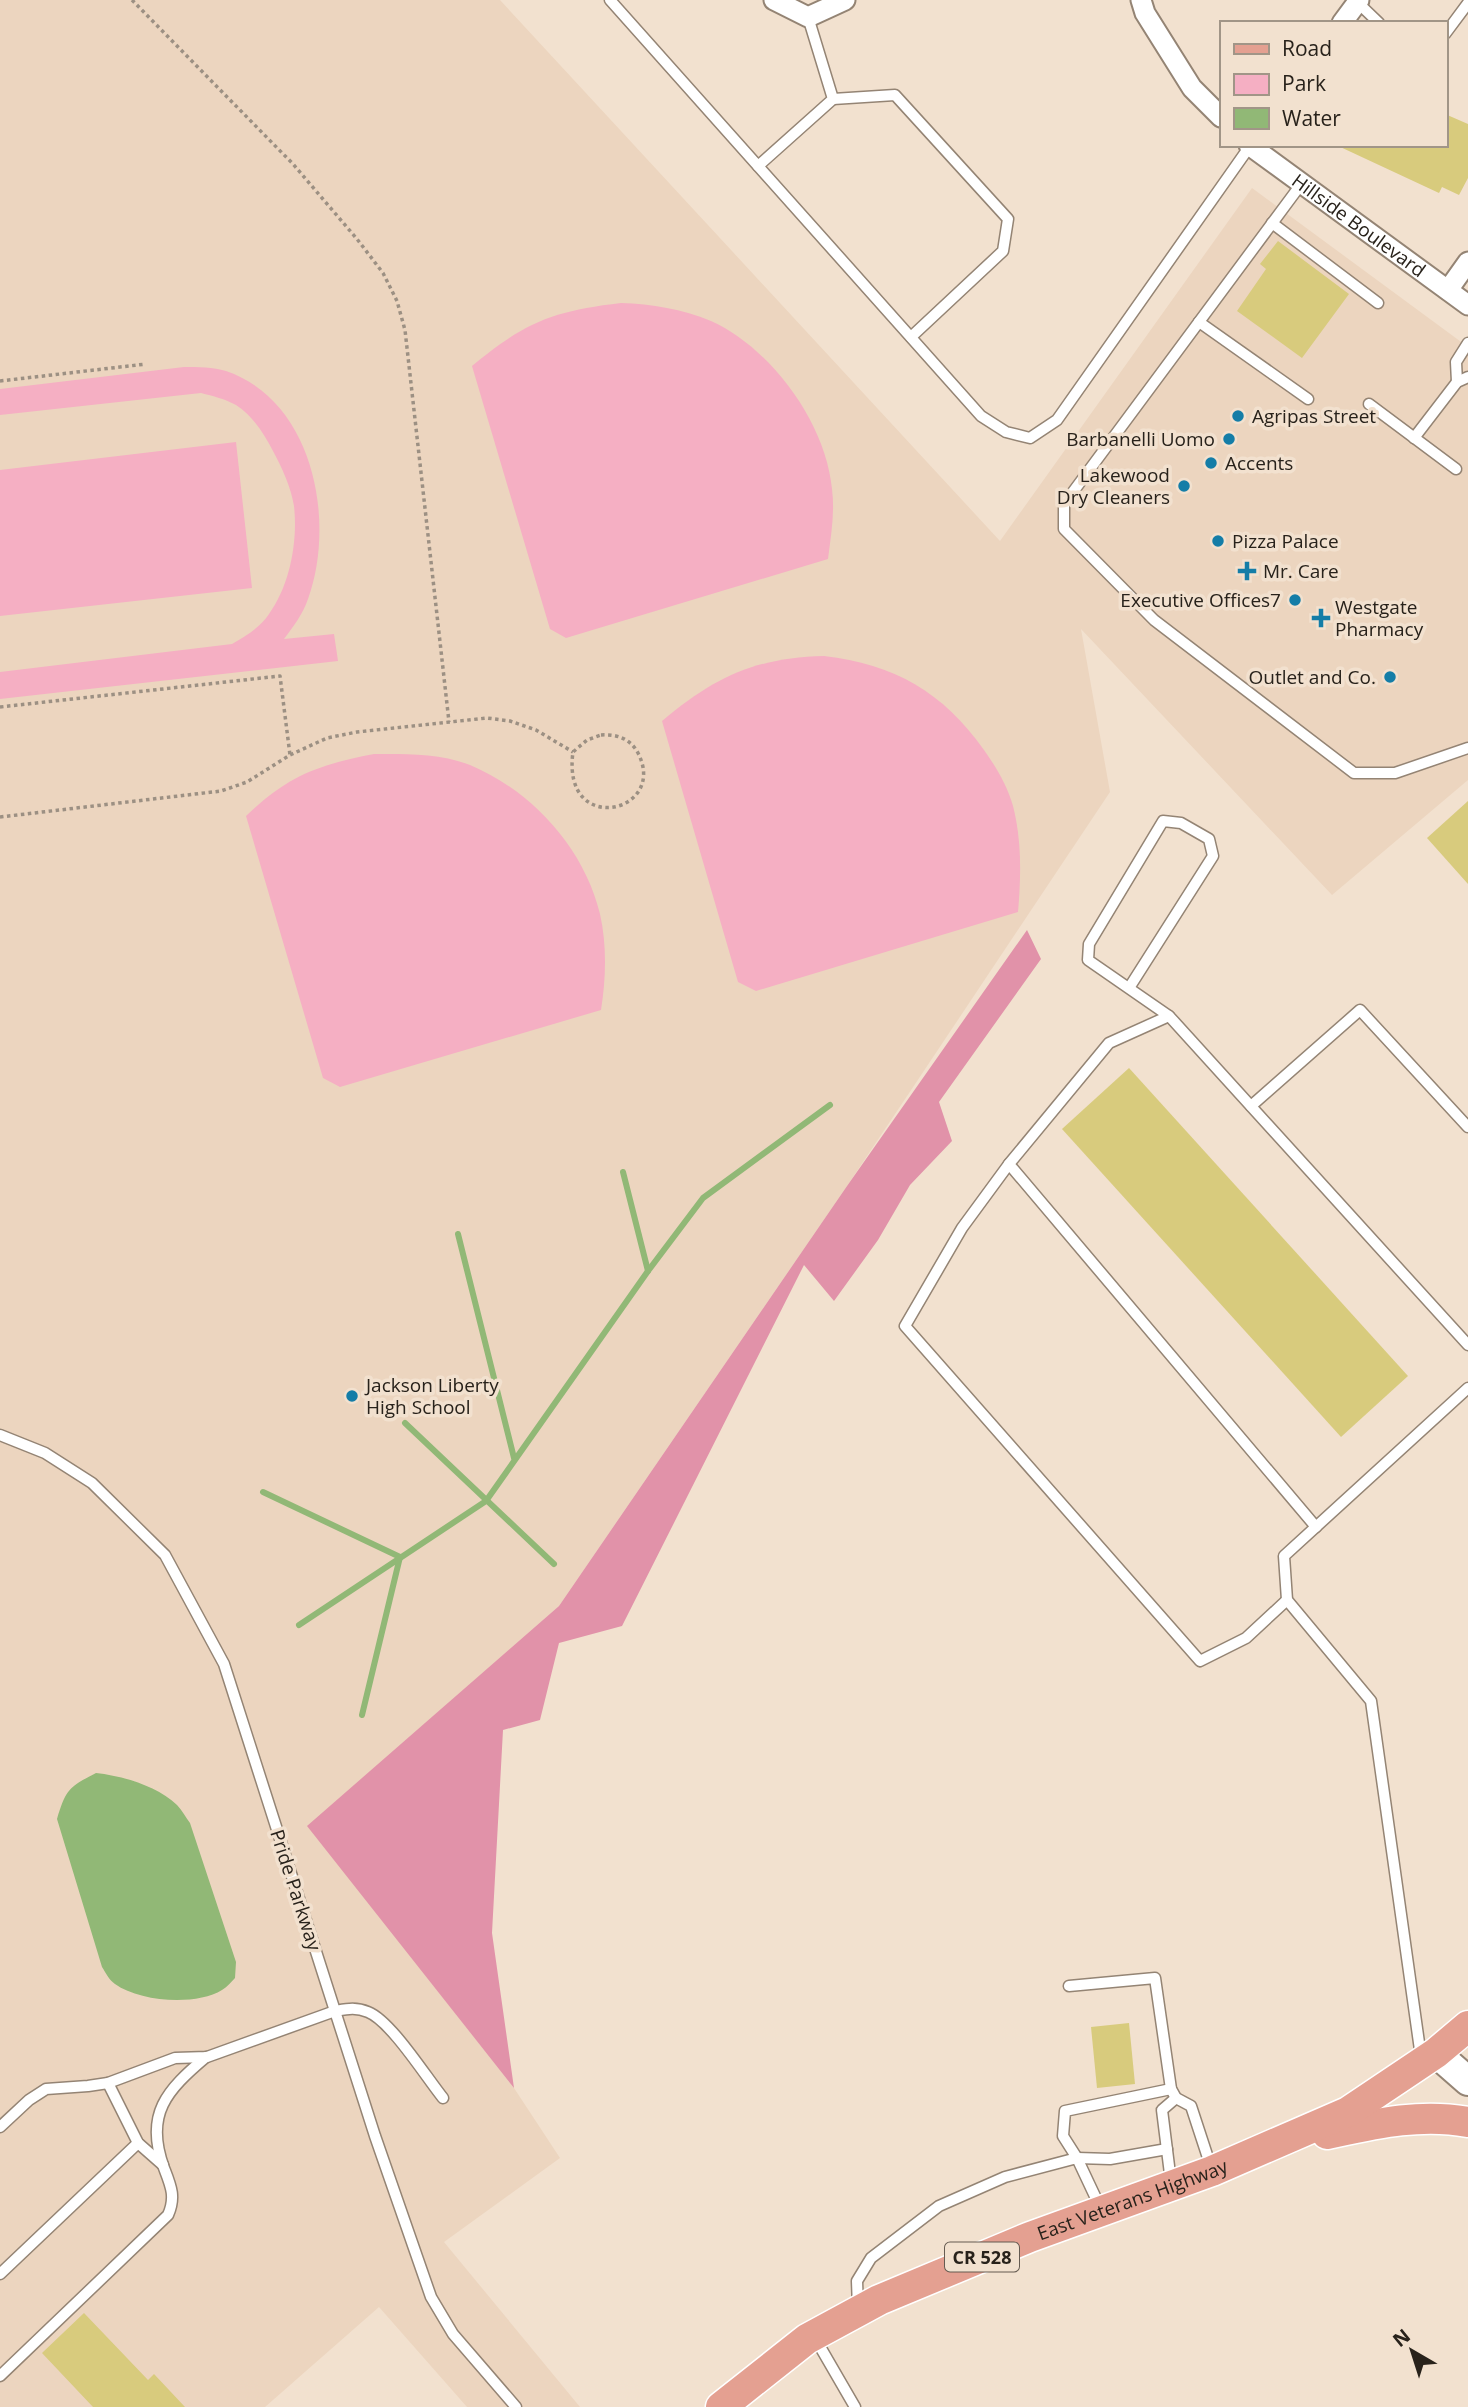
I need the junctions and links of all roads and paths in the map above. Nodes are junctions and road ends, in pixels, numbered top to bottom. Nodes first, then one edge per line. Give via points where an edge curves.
1 (132, 0) edge
2 (610, 0) edge
3 (774, 0) edge
4 (845, 0) edge
5 (1141, 0) edge
6 (1357, 1) edge
7 (1468, 3) edge
8 (808, 17) junction
9 (1343, 21) edge
10 (1377, 21) edge
11 (1447, 31) edge
12 (833, 99) junction
13 (1220, 116) edge
14 (1249, 147) edge
15 (1251, 147) edge
16 (758, 166) junction
17 (1301, 183) junction
18 (1272, 223) junction
19 (1468, 262) edge
20 (1448, 290) junction
21 (1378, 303) dead end
22 (1468, 305) edge
23 (1199, 322) junction
24 (911, 337) junction
25 (1468, 343) edge
26 (146, 364) dead end
27 (1468, 377) edge
28 (0, 381) edge
29 (1457, 382) junction
30 (1308, 399) dead end
31 (1369, 404) dead end
32 (1414, 439) junction
33 (1456, 469) dead end
34 (0, 706) edge
35 (449, 722) junction
36 (1468, 748) edge
37 (573, 752) junction
38 (290, 755) junction
39 (0, 817) edge
40 (1129, 988) junction
41 (1169, 1016) junction
42 (1251, 1106) junction
43 (1468, 1127) edge
44 (1009, 1164) junction
45 (1468, 1345) edge
46 (1468, 1388) edge
47 (0, 1435) edge
48 (1316, 1527) junction
49 (1287, 1600) junction
50 (1069, 1986) dead end
51 (335, 2011) junction
52 (1468, 2026) edge
53 (207, 2057) junction
54 (1429, 2058) junction
55 (1468, 2081) edge
56 (108, 2082) junction
57 (1173, 2094) junction
58 (443, 2098) dead end
59 (1468, 2122) edge
60 (0, 2127) edge
61 (138, 2143) junction
62 (1265, 2148) junction
63 (1167, 2149) junction
64 (1077, 2158) junction
65 (163, 2165) junction
66 (1212, 2171) junction
67 (1171, 2185) junction
68 (1101, 2209) junction
69 (0, 2274) edge
70 (858, 2312) junction
71 (813, 2336) junction
72 (0, 2376) edge
73 (516, 2407) edge
74 (721, 2407) edge
75 (855, 2407) edge

1 - 35 path via 293,164 383,273 397,301 405,330
2 - 16 lane
3 - 8 street
4 - 8 street
5 - 13 street via 1192,88
6 - 9 street
6 - 10 lane
7 - 11 lane
8 - 12 lane
12 - 16 lane
12 - 24 lane via 895,94 1008,219 1003,251
14 - 24 lane via 1056,420 1030,438 1006,432 981,416
15 - 17 street, Hillside Boulevard
16 - 24 lane
17 - 18 lane
17 - 20 street, Hillside Boulevard
18 - 21 lane
18 - 23 lane
19 - 20 street
20 - 22 street, Hillside Boulevard
23 - 30 lane
23 - 36 lane via 1063,504 1064,529 1154,620 1354,772 1395,773
25 - 29 lane via 1456,362
26 - 28 path
27 - 29 lane
29 - 32 lane
31 - 32 lane
32 - 33 lane
34 - 38 path via 280,676
35 - 37 path via 510,721
35 - 38 path via 327,738
37 - 37 path via 574,783 589,803 615,808 637,795 643,782 642,767 629,741 615,734 601,735
38 - 39 path via 247,782 221,791
40 - 40 lane via 1213,856 1209,839 1181,823 1163,821 1089,944 1088,960
40 - 41 lane
41 - 42 lane
41 - 44 lane via 1109,1042
42 - 43 lane via 1360,1010
42 - 45 lane
44 - 48 lane
44 - 49 lane via 962,1228 905,1326 1200,1661 1246,1638
46 - 48 lane
47 - 51 lane, Pride Parkway via 45,1453 92,1483 165,1555 224,1664
48 - 49 lane via 1284,1556
49 - 54 lane via 1371,1701
50 - 57 lane via 1155,1978
51 - 53 lane
51 - 58 lane via 355,2008 384,2023
51 - 73 lane, Pride Parkway via 431,2297 453,2334
52 - 54 main road, East Veterans Highway / CR 528
53 - 56 lane via 175,2058
53 - 65 lane via 179,2080 158,2114
54 - 55 main road
54 - 62 main road, East Veterans Highway / CR 528 via 1348,2112
56 - 60 lane via 46,2089
56 - 61 lane
57 - 63 lane via 1162,2110
57 - 64 lane via 1065,2111 1063,2136
57 - 66 lane via 1191,2106
59 - 62 main road via 1444,2118 1382,2122
61 - 65 lane
61 - 69 lane
62 - 66 main road, East Veterans Highway / CR 528
63 - 64 lane
63 - 67 lane
64 - 68 lane
64 - 70 lane via 1005,2178 939,2206 871,2258 857,2281
65 - 72 lane via 174,2202 168,2214
66 - 67 main road, East Veterans Highway / CR 528
67 - 68 main road, East Veterans Highway / CR 528
68 - 70 main road, East Veterans Highway / CR 528
70 - 71 main road, East Veterans Highway / CR 528
71 - 74 main road, East Veterans Highway / CR 528
71 - 75 lane

